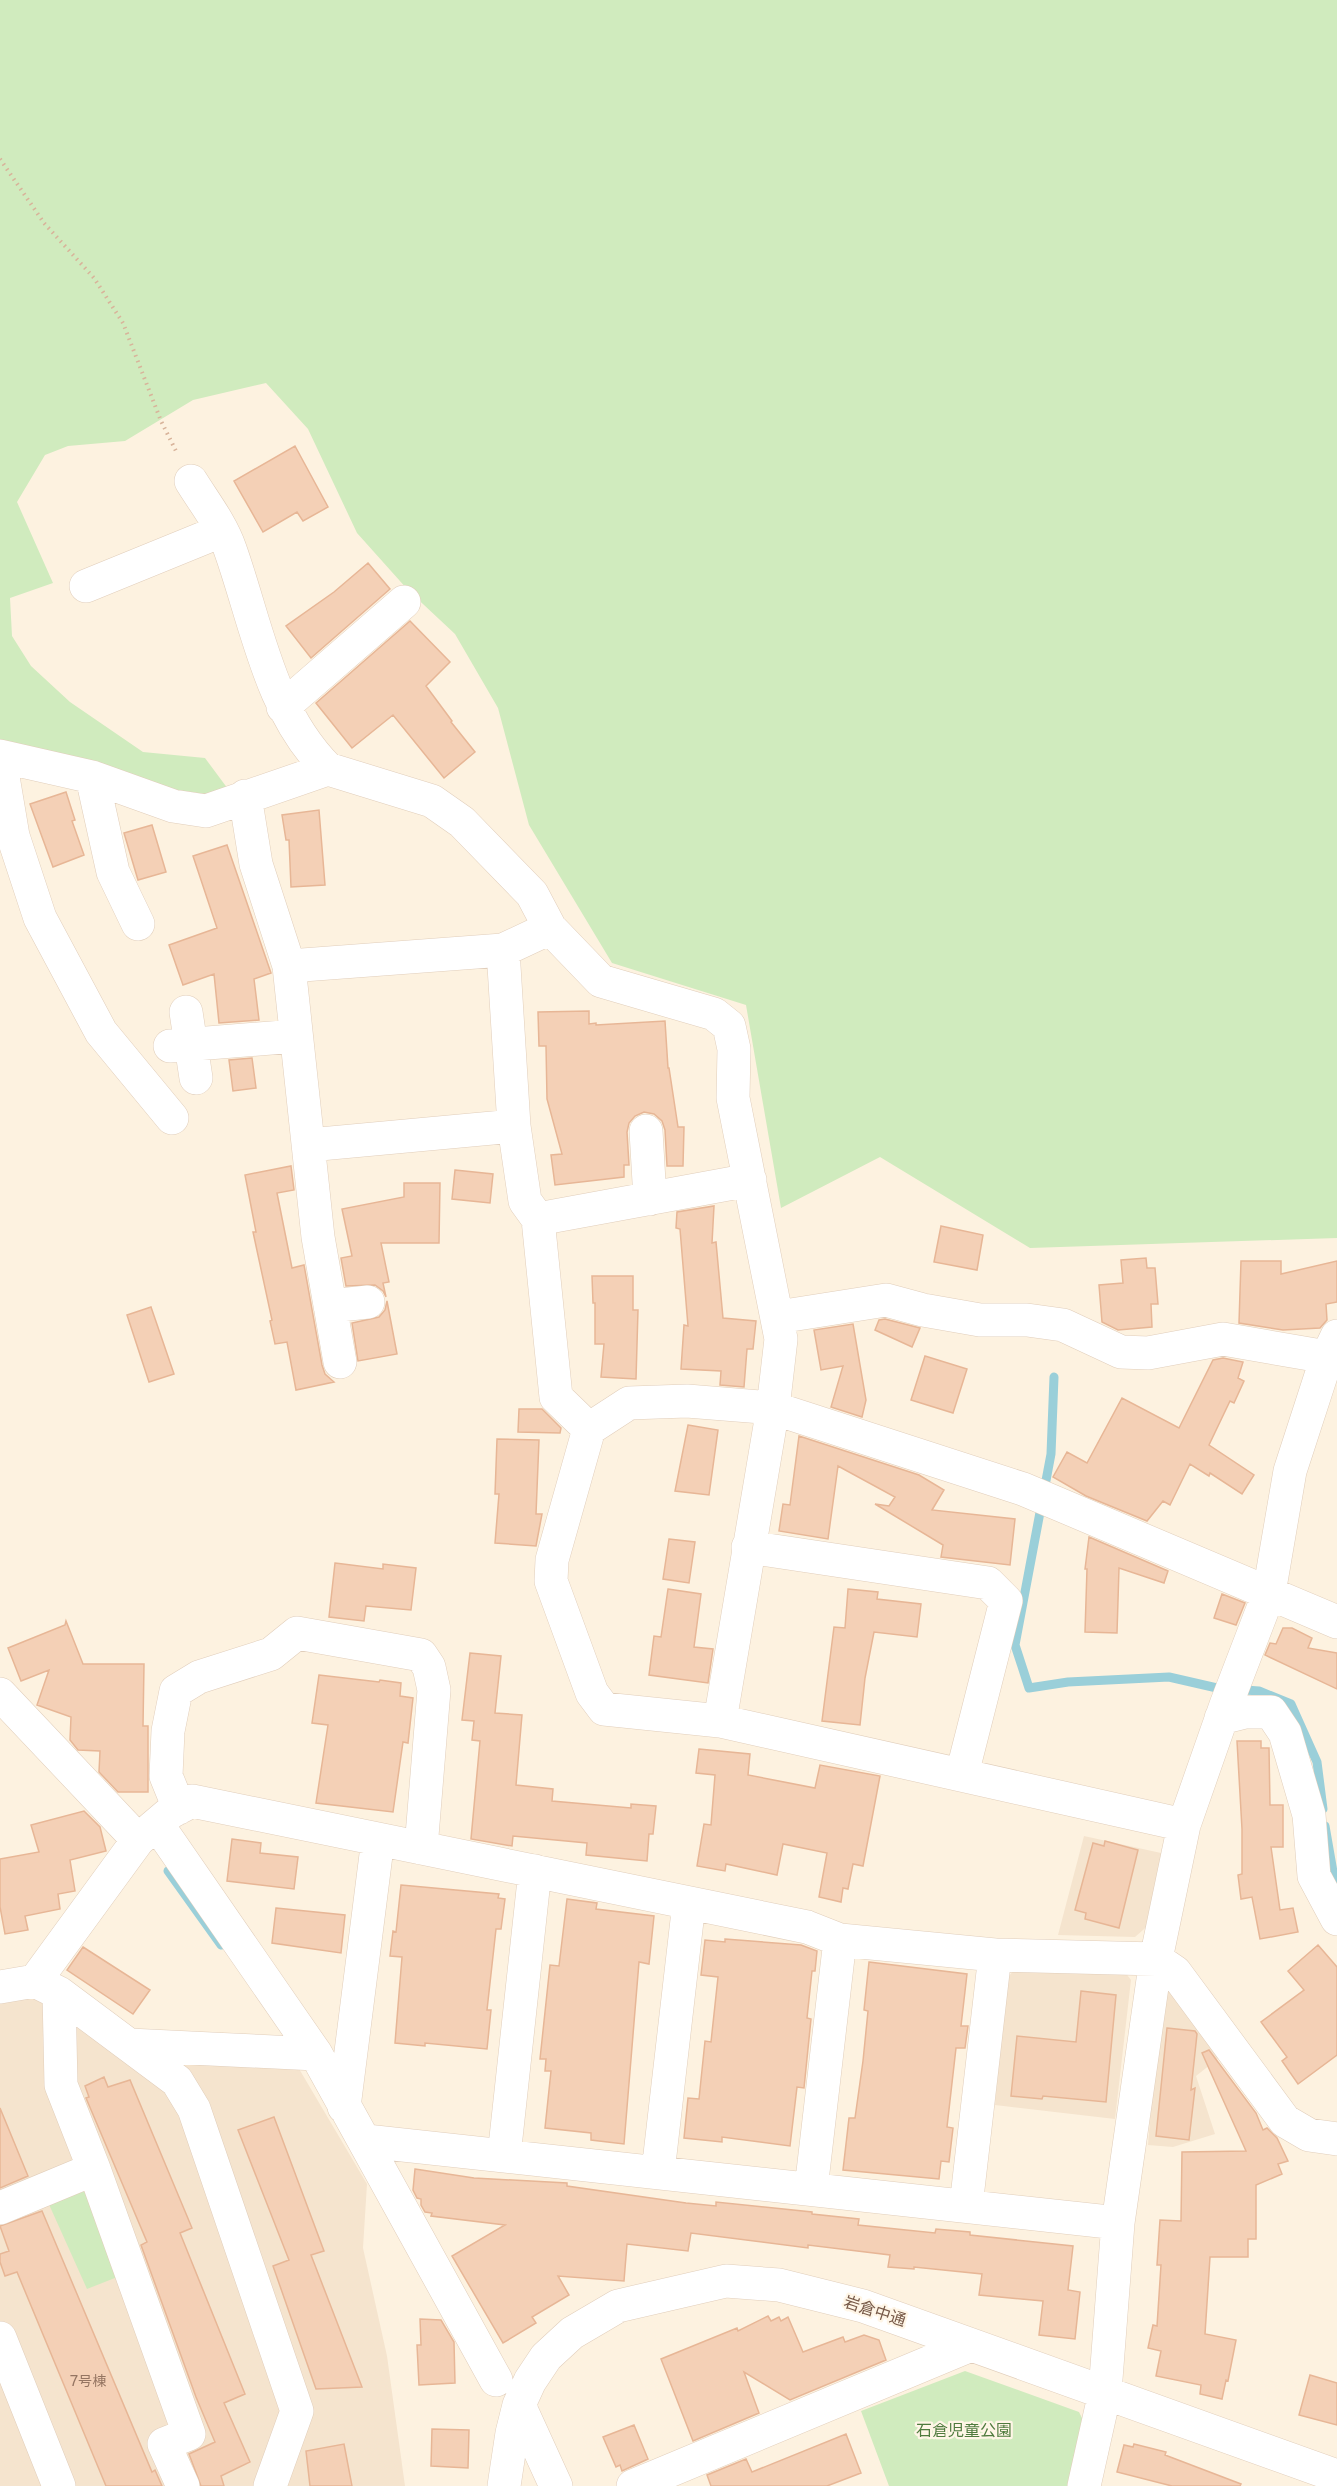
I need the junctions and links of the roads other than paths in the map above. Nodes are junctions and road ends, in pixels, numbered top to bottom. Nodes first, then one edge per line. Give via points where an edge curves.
1 (191, 481) road end
2 (221, 531) junction
3 (86, 586) dead end
4 (404, 602) dead end
5 (283, 706) junction
6 (0, 758) edge
7 (328, 769) junction
8 (92, 777) junction
9 (245, 796) junction
10 (138, 924) dead end
11 (550, 928) junction
12 (503, 950) junction
13 (289, 966) junction
14 (186, 1012) dead end
15 (296, 1036) junction
16 (181, 1045) junction
17 (196, 1078) dead end
18 (172, 1118) dead end
19 (514, 1126) junction
20 (646, 1131) dead end
21 (309, 1145) junction
22 (750, 1180) junction
23 (650, 1198) junction
24 (538, 1219) junction
25 (368, 1302) dead end
26 (330, 1306) junction
27 (778, 1317) junction
28 (1332, 1347) edge
29 (340, 1362) dead end
30 (773, 1408) junction
31 (589, 1429) junction
32 (748, 1547) junction
33 (1269, 1593) junction
34 (1337, 1622) edge
35 (0, 1694) edge
36 (1221, 1718) junction
37 (720, 1721) junction
38 (962, 1774) junction
39 (158, 1824) junction
40 (1184, 1825) junction
41 (378, 1839) junction
42 (421, 1848) junction
43 (535, 1871) junction
44 (689, 1902) junction
45 (1337, 1919) edge
46 (840, 1940) junction
47 (995, 1955) junction
48 (1156, 1959) junction
49 (0, 1987) edge
50 (47, 1987) junction
51 (129, 2045) junction
52 (303, 2054) junction
53 (344, 2107) junction
54 (1337, 2139) edge
55 (366, 2141) junction
56 (504, 2156) junction
57 (94, 2169) junction
58 (658, 2172) junction
59 (811, 2189) junction
60 (966, 2206) junction
61 (0, 2208) edge
62 (1118, 2223) junction
63 (0, 2338) edge
64 (971, 2344) junction
65 (496, 2380) dead end
66 (1105, 2392) junction
67 (519, 2405) junction
68 (1337, 2476) edge
69 (275, 2482) edge
70 (59, 2486) edge
71 (183, 2486) edge
72 (504, 2486) edge
73 (556, 2486) edge
74 (633, 2486) edge
75 (1084, 2486) edge

1 - 2 street
2 - 3 street
2 - 5 street
4 - 5 street
5 - 7 street via 310,751
6 - 8 street
6 - 18 street via 13,836 40,918 101,1032
7 - 9 street
7 - 11 street via 432,801 462,822 531,894
8 - 9 street via 173,806 206,811
8 - 10 street via 113,872
9 - 13 street via 256,864
11 - 12 street
11 - 22 street via 601,981 714,1014 729,1026 734,1049 733,1098
12 - 13 street
12 - 19 street
13 - 15 street
14 - 16 street
15 - 16 street
15 - 21 street
16 - 17 street
19 - 21 street
19 - 24 street via 525,1201
20 - 23 street
21 - 26 street
22 - 23 street
22 - 27 street
23 - 24 street
24 - 31 street via 556,1397
25 - 26 street
26 - 29 street
27 - 28 street via 886,1300 980,1320 1063,1325 1121,1352 1148,1353 1222,1339
27 - 30 street via 781,1339
28 - 33 street via 1290,1471
30 - 31 street via 687,1401 629,1403
30 - 32 street
30 - 33 street via 1023,1489
31 - 37 street via 552,1560 551,1581 592,1693 604,1710
32 - 37 street
32 - 38 street via 988,1583 1006,1601
33 - 34 street
33 - 36 street
35 - 39 street
36 - 40 street
36 - 45 street via 1245,1712 1271,1712 1285,1733 1309,1815 1314,1875
37 - 38 street
38 - 40 street
39 - 41 street via 192,1801
39 - 42 street via 176,1691 199,1677 271,1654 297,1633 422,1655 429,1667 434,1690
39 - 50 street
39 - 52 street
40 - 48 street
41 - 42 street
41 - 53 street
42 - 43 street
43 - 44 street
43 - 56 street
44 - 46 street via 807,1927
44 - 58 street
46 - 47 street
46 - 59 street
47 - 48 street
47 - 60 street
48 - 54 street via 1175,1972 1284,2121 1309,2135
48 - 62 street
49 - 50 street
50 - 51 street
50 - 57 street via 61,2085
51 - 52 street
51 - 69 street via 177,2081 194,2109 297,2411
52 - 53 street
53 - 55 street
55 - 56 street
55 - 65 street
56 - 58 street
57 - 61 street
57 - 71 street via 189,2434 164,2444
58 - 59 street
59 - 60 street
60 - 62 street
62 - 66 street
63 - 70 street
64 - 66 street, 岩倉中通
64 - 67 street, 岩倉中通 via 823,2294 726,2281 618,2306 572,2333 546,2357
64 - 74 street
66 - 68 street, 岩倉中通
66 - 75 street
67 - 72 street, 岩倉中通
67 - 73 street

